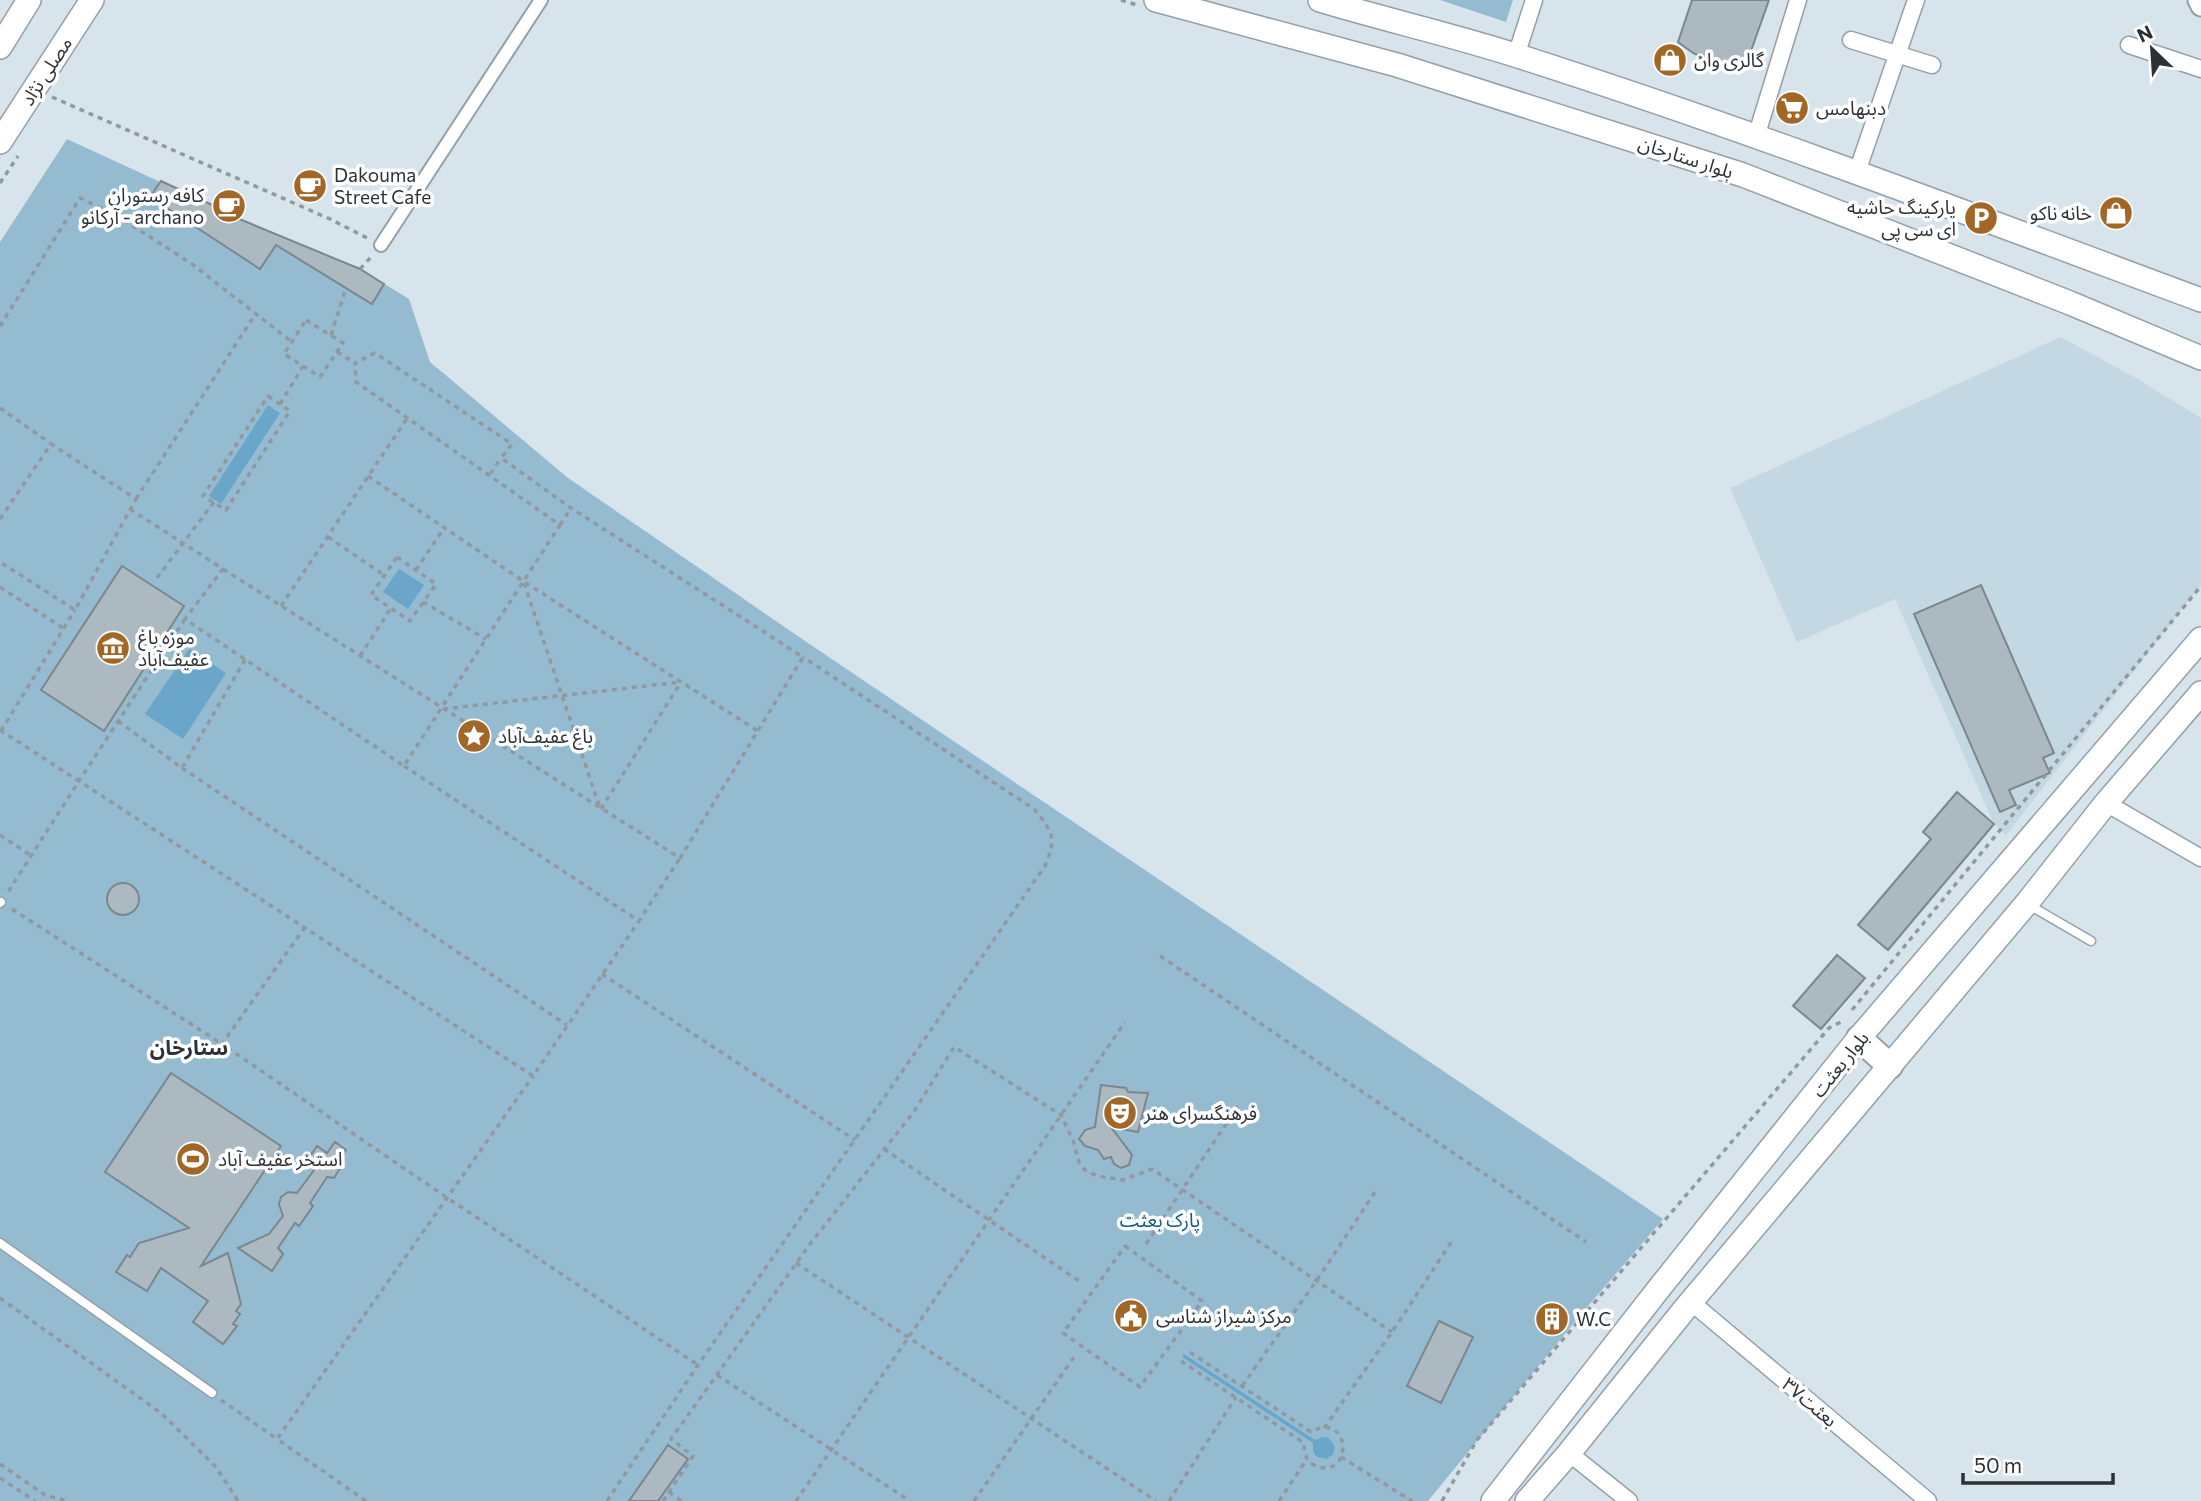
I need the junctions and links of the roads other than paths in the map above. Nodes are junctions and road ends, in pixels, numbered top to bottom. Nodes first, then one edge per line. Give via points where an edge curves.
1 (29, 0) edge
2 (92, 0) edge
3 (541, 0) edge
4 (1156, 0) edge
5 (1320, 0) edge
6 (1534, 0) edge
7 (1798, 0) edge
8 (1916, 0) edge
9 (2199, 0) edge
10 (2201, 6) edge
11 (1851, 40) dead end
12 (2129, 45) dead end
13 (0, 47) edge
14 (1897, 54) junction
15 (1516, 56) junction
16 (1932, 65) dead end
17 (2201, 69) edge
18 (1756, 137) junction
19 (0, 142) edge
20 (1857, 172) junction
21 (381, 245) road end
22 (2201, 300) edge
23 (2201, 358) edge
24 (2201, 639) edge
25 (2201, 693) edge
26 (2106, 803) junction
27 (2201, 858) edge
28 (2027, 904) junction
29 (2091, 941) dead end
30 (1859, 1038) junction
31 (1890, 1066) junction
32 (0, 1243) edge
33 (1691, 1302) junction
34 (212, 1393) road end
35 (1569, 1453) junction
36 (1493, 1501) edge
37 (1528, 1501) edge
38 (1629, 1501) edge
39 (1928, 1501) edge

1 - 13 main road
2 - 19 main road, مصلی نژاد
3 - 21 street
4 - 23 main road, بلوار ستارخان via 1397,65 1743,175
5 - 15 main road
6 - 15 street
7 - 18 street
8 - 14 street
9 - 10 street
11 - 14 street
12 - 17 street
14 - 16 street
14 - 20 street
15 - 18 main road
18 - 20 main road
20 - 22 main road
24 - 30 main road, بلوار بعثت
25 - 26 main road, بلوار بعثت
26 - 27 street
26 - 28 main road, بلوار بعثت
28 - 29 lane
28 - 31 main road, بلوار بعثت
30 - 31 main road
30 - 36 main road, بلوار بعثت
31 - 33 main road, بلوار بعثت
32 - 34 lane
33 - 35 main road, بلوار بعثت
33 - 39 street, بعثت۳۷
35 - 37 main road, بلوار بعثت
35 - 38 street

